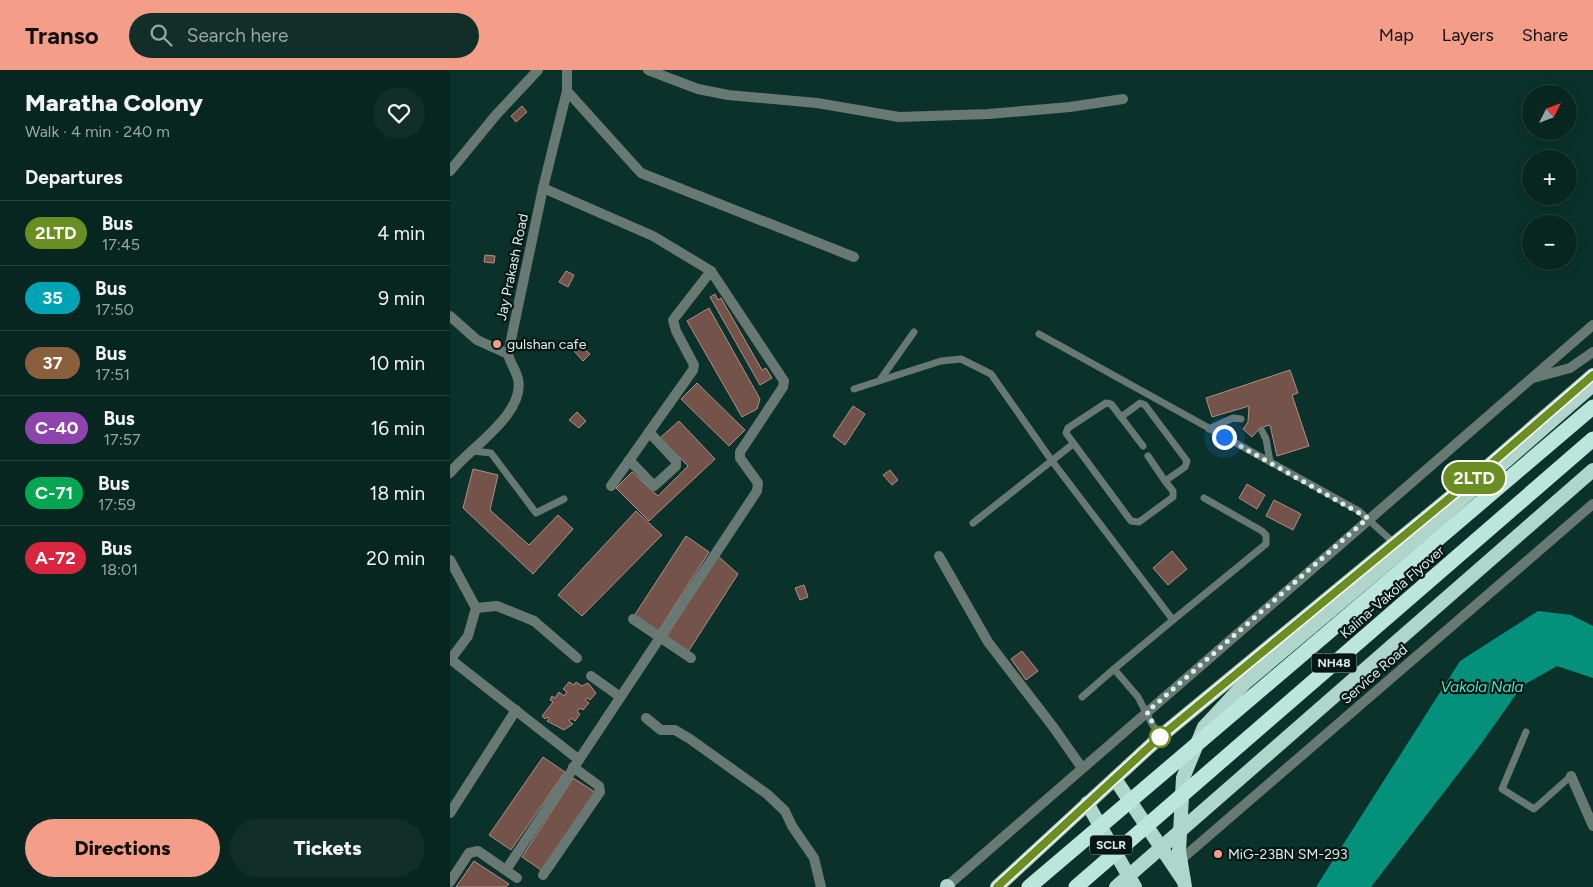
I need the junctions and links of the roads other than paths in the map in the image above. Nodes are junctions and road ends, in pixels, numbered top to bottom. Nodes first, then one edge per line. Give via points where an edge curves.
1 (538, 70) edge
2 (567, 70) edge
3 (648, 70) edge
4 (567, 91) junction
5 (1123, 100) dead end
6 (450, 171) edge
7 (543, 188) junction
8 (854, 257) dead end
9 (711, 271) junction
10 (450, 316) edge
11 (1593, 325) edge
12 (914, 332) dead end
13 (1038, 334) dead end
14 (1593, 352) edge
15 (508, 354) junction
16 (1593, 375) edge
17 (1530, 379) junction
18 (880, 380) junction
19 (1593, 385) edge
20 (854, 389) dead end
21 (1593, 406) edge
22 (1121, 417) junction
23 (1241, 419) dead end
24 (1209, 428) junction
25 (1262, 431) dead end
26 (649, 432) junction
27 (1593, 439) edge
28 (1073, 444) junction
29 (1143, 446) dead end
30 (473, 451) junction
31 (1148, 456) dead end
32 (629, 460) junction
33 (1052, 461) junction
34 (1270, 462) junction
35 (1593, 470) edge
36 (450, 474) edge
37 (1165, 481) junction
38 (611, 486) dead end
39 (1204, 498) dead end
40 (564, 499) dead end
41 (1593, 504) edge
42 (1368, 518) junction
43 (974, 523) dead end
44 (1394, 543) junction
45 (939, 556) dead end
46 (450, 560) edge
47 (476, 608) junction
48 (633, 619) dead end
49 (1173, 620) junction
50 (659, 636) junction
51 (577, 658) dead end
52 (691, 658) dead end
53 (450, 659) edge
54 (1114, 669) junction
55 (591, 676) dead end
56 (619, 696) junction
57 (1082, 697) dead end
58 (516, 710) junction
59 (1147, 712) junction
60 (646, 718) dead end
61 (1526, 732) dead end
62 (1161, 736) junction
63 (576, 763) junction
64 (1082, 768) junction
65 (1570, 776) joint
66 (1116, 779) junction
67 (1087, 804) junction
68 (450, 813) edge
69 (1593, 826) edge
70 (1162, 846) junction
71 (1174, 865) junction
72 (506, 870) junction
73 (543, 875) dead end
74 (517, 878) dead end
75 (1132, 881) edge
76 (450, 882) edge
77 (821, 887) edge
78 (947, 887) edge
79 (997, 887) edge
80 (1029, 887) edge
81 (1076, 887) edge
82 (1116, 887) edge
83 (1186, 887) edge

1 - 6 street
2 - 4 street, Jay Prakash Road
3 - 5 street via 698,89 728,95 817,103 899,116 988,114
4 - 7 street, Jay Prakash Road
4 - 8 street via 641,174
7 - 9 street via 653,236
7 - 15 street, Jay Prakash Road
9 - 26 street via 673,320 694,365 693,370
9 - 50 street via 784,381 784,387 740,452 740,458 758,482 757,490
10 - 15 street via 477,340
11 - 17 street
12 - 18 lane
13 - 24 lane
14 - 17 street via 1570,368
15 - 30 street via 518,378 518,397 490,435
16 - 44 highway
17 - 42 street
18 - 20 lane
18 - 33 lane via 942,360 961,359 981,368 991,374
19 - 83 highway, bridge via 1245,683 1204,727 1182,778 1179,851
21 - 80 highway, Kalina-Vakola Flyover / NH48, bridge
22 - 28 lane via 1111,404 1106,403 1068,428 1066,433
22 - 29 lane
22 - 37 lane via 1140,403 1145,405 1187,461 1186,467
23 - 24 lane via 1233,418
24 - 34 lane
25 - 34 lane
26 - 32 street
26 - 32 street via 676,461 676,466 654,486
27 - 81 highway, Kalina-Vakola Flyover / NH48, bridge
28 - 33 lane
28 - 37 lane via 1131,521 1138,522 1173,498 1173,491
30 - 36 street
30 - 40 lane via 491,453 536,513
31 - 37 lane
32 - 38 street
33 - 43 lane
33 - 49 lane
34 - 42 lane
35 - 70 highway
39 - 49 lane via 1262,531 1266,535 1266,544
41 - 71 street, Service Road
42 - 44 lane
42 - 59 street
44 - 62 highway
45 - 64 street via 988,642
46 - 47 street
47 - 51 street via 497,606 534,621
47 - 53 street via 468,636
48 - 50 street
49 - 54 lane
50 - 52 street
50 - 56 street
53 - 58 street
54 - 57 lane
54 - 59 lane
55 - 56 street
56 - 63 street
58 - 63 street
58 - 68 street
59 - 62 lane
59 - 64 street
60 - 77 street via 661,730 675,730 697,743 785,811 814,858
61 - 65 lane via 1502,789 1534,808
62 - 66 highway
63 - 72 street
63 - 73 street via 599,786 600,792
64 - 78 street
65 - 69 street
66 - 67 highway
66 - 70 highway, SCLR
67 - 75 highway, SCLR
67 - 79 highway
70 - 71 highway, SCLR
70 - 75 highway
71 - 83 highway, SCLR
72 - 74 street
72 - 76 street via 474,851 469,853
75 - 82 highway

